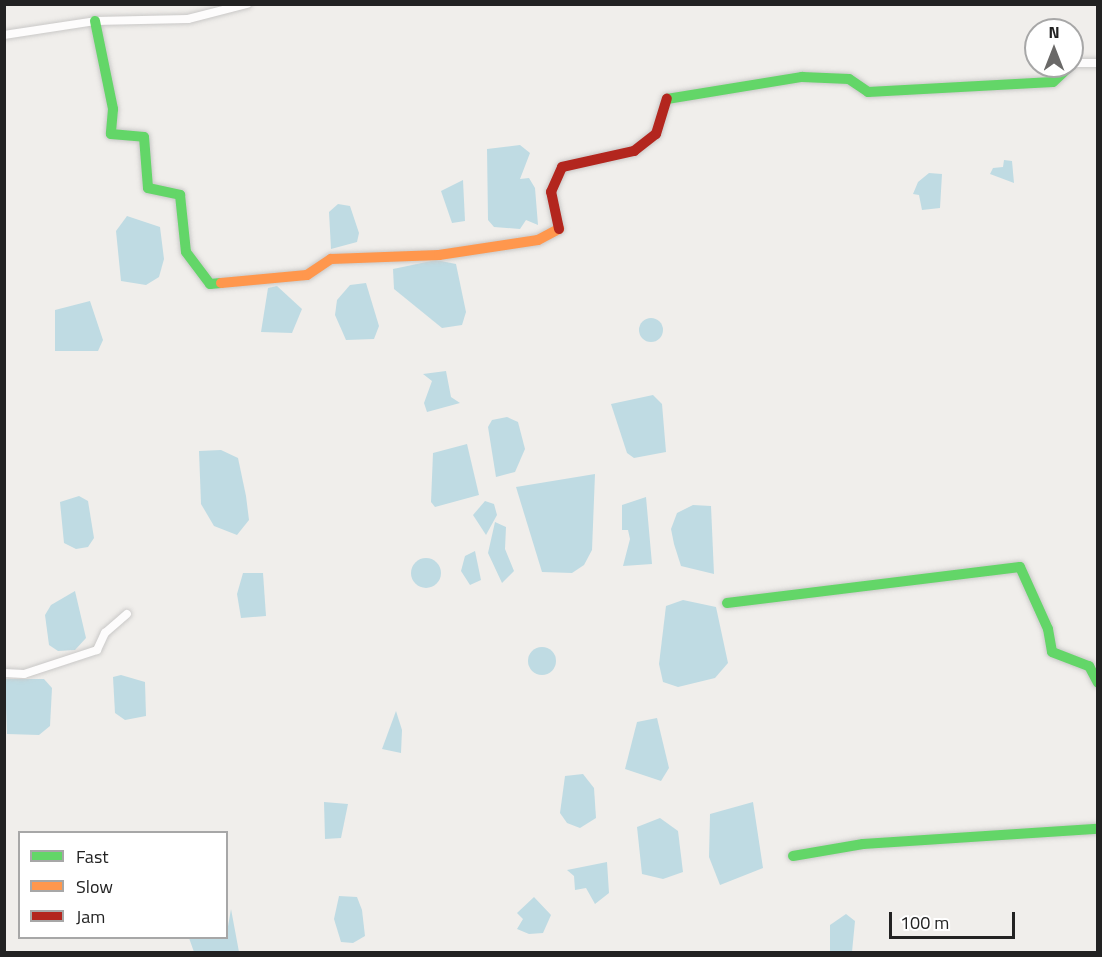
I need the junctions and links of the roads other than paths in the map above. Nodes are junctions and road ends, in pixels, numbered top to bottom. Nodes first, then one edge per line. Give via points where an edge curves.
1 (247, 4) edge
2 (95, 21) junction
3 (4, 35) edge
4 (1057, 78) edge
5 (727, 603) dead end
6 (127, 614) dead end
7 (4, 673) edge
8 (1098, 683) edge
9 (1098, 829) edge
10 (793, 856) dead end

1 - 2 street via 188,20
2 - 3 street
2 - 4 street via 113,109 111,134 144,137 148,188 180,195 186,252 210,285 307,275 331,259 439,255 538,240 560,228 551,192 562,167 634,151 656,134 666,99 700,90 802,77 849,79 868,92 1053,82
5 - 8 street via 1020,567 1048,629 1052,652 1089,666
6 - 7 street via 105,633 97,650 24,674
9 - 10 street via 863,844

